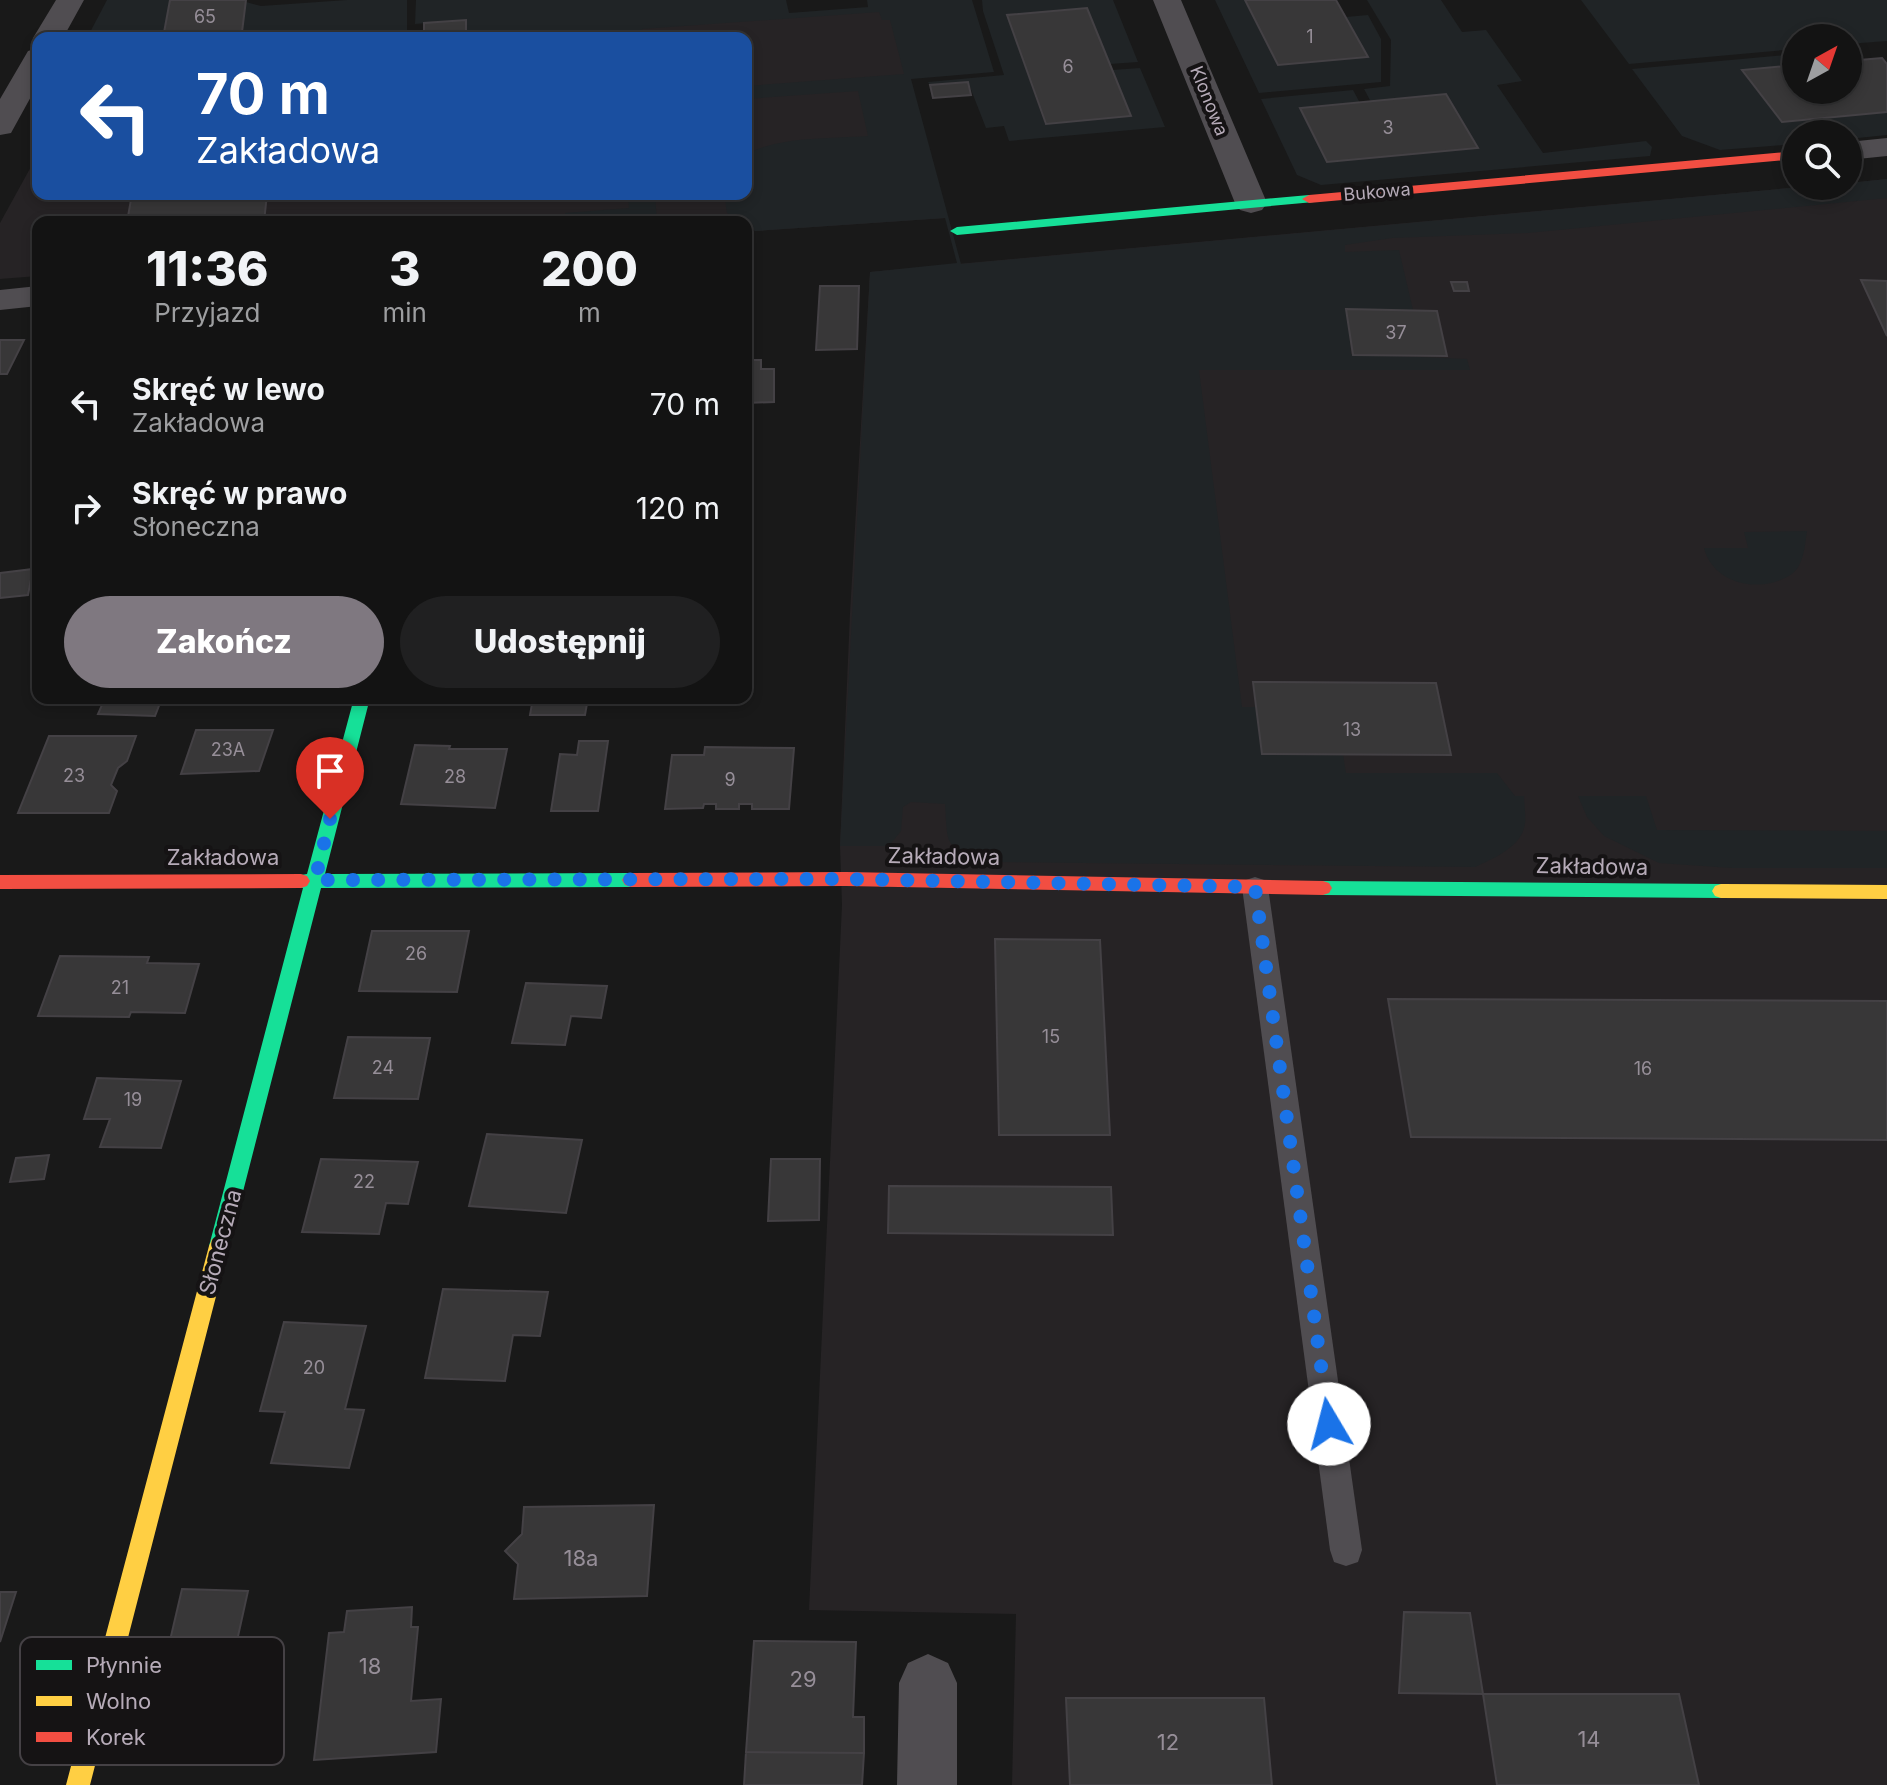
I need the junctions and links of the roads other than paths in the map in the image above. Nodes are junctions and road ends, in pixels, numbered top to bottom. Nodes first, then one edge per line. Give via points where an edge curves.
1 (70, 0) edge
2 (1167, 0) edge
3 (51, 32) edge
4 (32, 68) edge
5 (0, 126) edge
6 (1887, 147) edge
7 (1862, 150) edge
8 (1782, 156) edge
9 (1251, 203) junction
10 (957, 231) dead end
11 (32, 297) edge
12 (0, 300) edge
13 (360, 704) edge
14 (315, 880) junction
15 (0, 882) edge
16 (1255, 887) junction
17 (1887, 892) edge
18 (1346, 1550) dead end
19 (117, 1637) edge
20 (928, 1683) dead end
21 (83, 1765) edge
22 (78, 1785) edge
23 (927, 1785) edge

1 - 3 street
2 - 9 street, Klonowa
4 - 5 street
6 - 7 street
8 - 9 street, Bukowa
9 - 10 street, Bukowa
11 - 12 street
13 - 14 street, Słoneczna
14 - 15 street, Zakładowa
14 - 16 street, Zakładowa via 846,879
14 - 19 street, Słoneczna
16 - 17 street, Zakładowa
16 - 18 lane
20 - 23 street
21 - 22 street, Słoneczna

